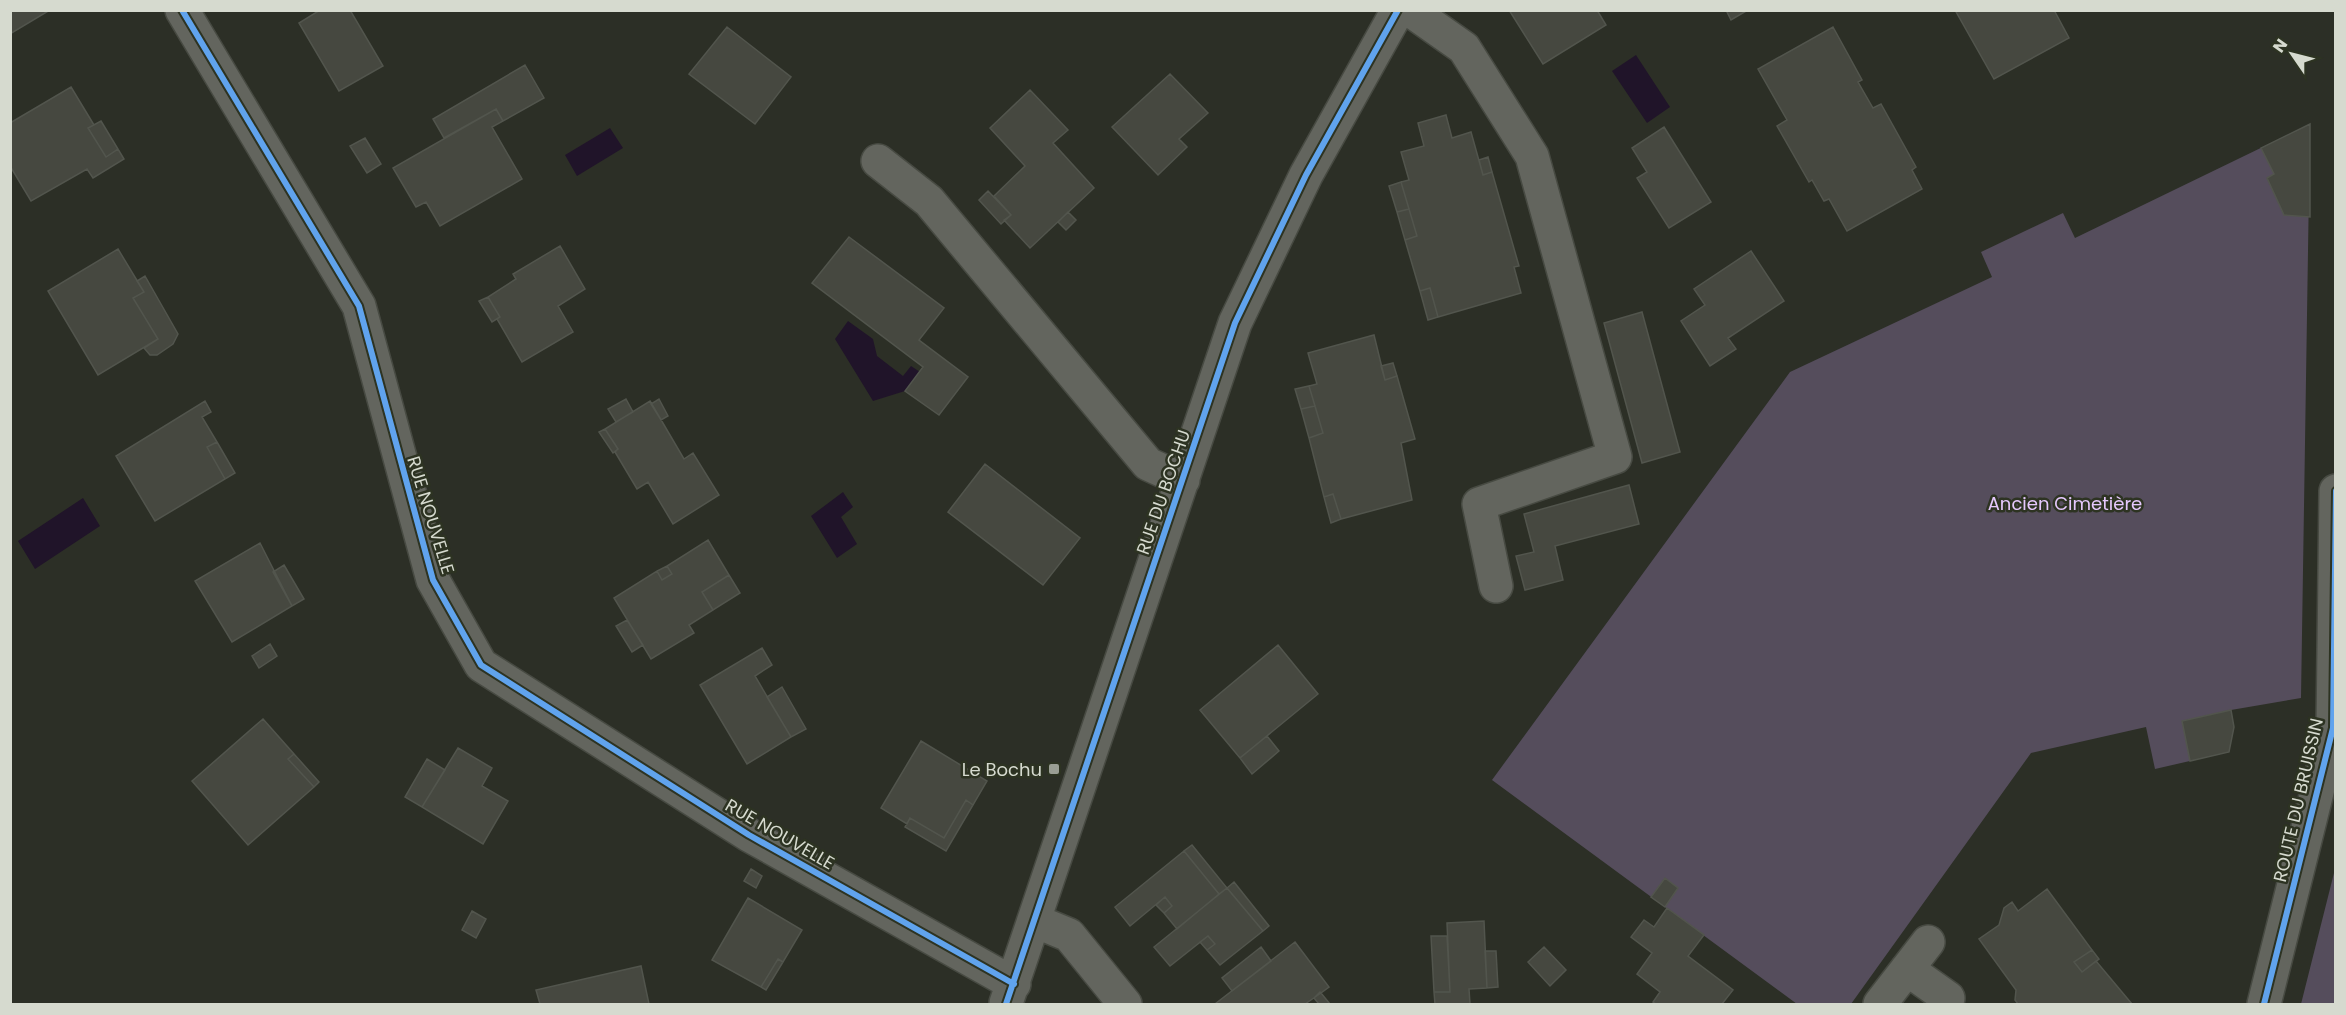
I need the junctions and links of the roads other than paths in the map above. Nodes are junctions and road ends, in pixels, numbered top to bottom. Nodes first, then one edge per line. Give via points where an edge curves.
1 (182, 10) edge
2 (1398, 10) edge
3 (1410, 10) edge
4 (878, 161) dead end
5 (1183, 480) junction
6 (2336, 491) edge
7 (1496, 586) dead end
8 (1035, 921) junction
9 (1928, 942) dead end
10 (1907, 969) junction
11 (1010, 994) edge
12 (1948, 998) dead end
13 (1125, 1005) edge
14 (1880, 1005) edge
15 (2264, 1005) edge

1 - 11 street, RUE NOUVELLE via 359,306 433,580 481,665
2 - 5 street, RUE DU BOCHU via 1306,175 1235,323
3 - 7 street via 1464,48 1532,156 1615,458 1479,504
4 - 5 street via 929,201 1148,464
5 - 8 street, RUE DU BOCHU
6 - 15 street, ROUTE DU BRUISSIN via 2333,728
8 - 11 street, RUE DU BOCHU
8 - 13 street via 1069,935
9 - 10 street
10 - 12 street
10 - 14 street

